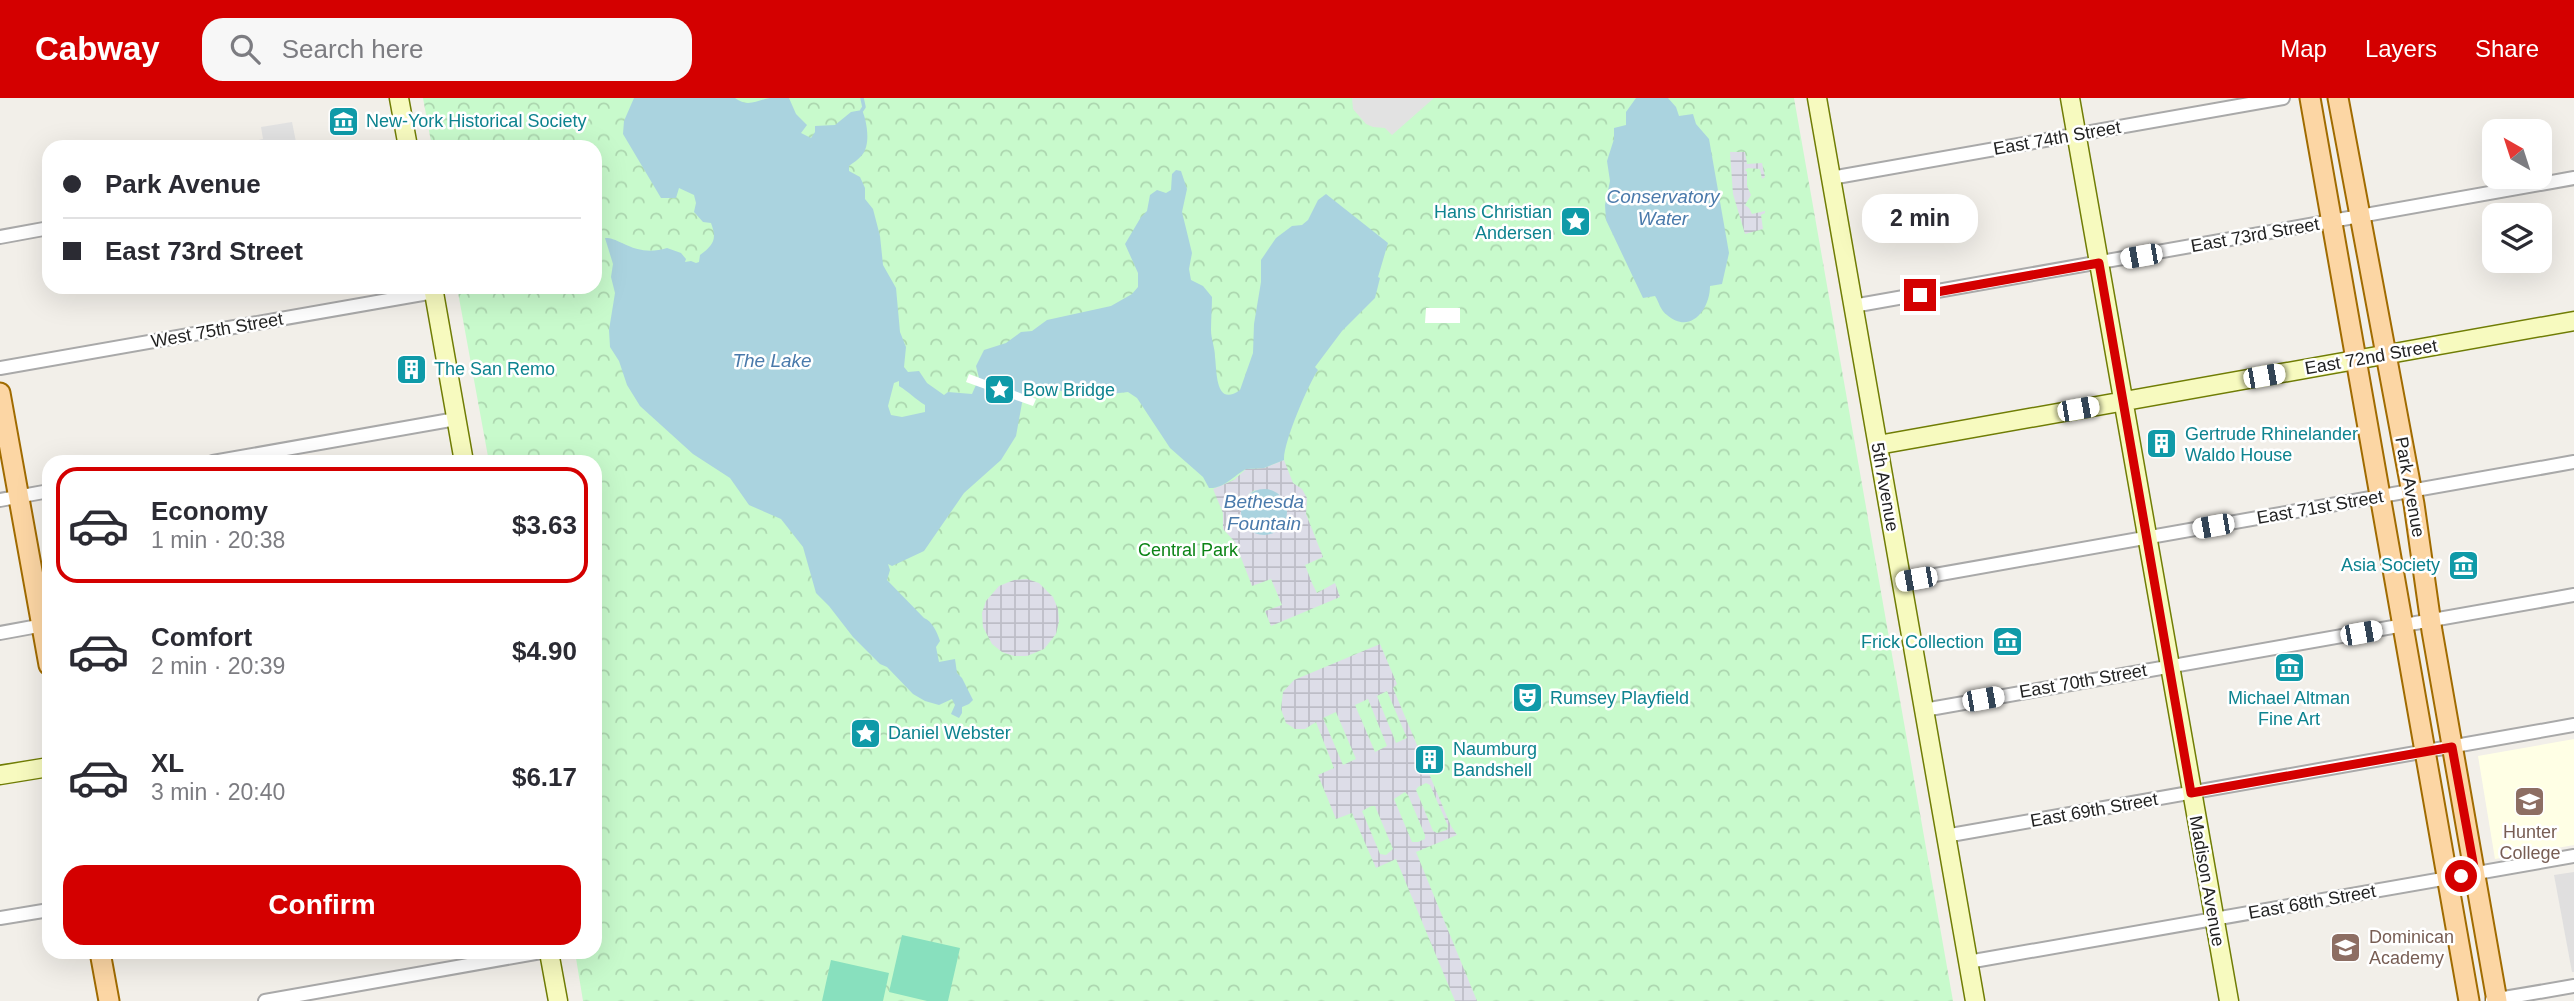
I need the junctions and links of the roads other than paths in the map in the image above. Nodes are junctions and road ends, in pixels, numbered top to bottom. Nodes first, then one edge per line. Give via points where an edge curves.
1 (399, 98) edge
2 (1817, 98) edge
3 (2070, 98) edge
4 (2283, 98) edge
5 (2310, 98) edge
6 (2338, 98) edge
7 (2076, 134) junction
8 (407, 140) edge
9 (1831, 178) junction
10 (2574, 178) edge
11 (2359, 216) junction
12 (2332, 221) junction
13 (42, 229) edge
14 (0, 237) edge
15 (2099, 263) junction
16 (406, 294) edge
17 (434, 294) edge
18 (1853, 306) junction
19 (2574, 321) edge
20 (2387, 354) junction
21 (2356, 359) junction
22 (0, 368) edge
23 (0, 393) edge
24 (2123, 401) junction
25 (456, 419) junction
26 (1878, 444) junction
27 (253, 455) edge
28 (463, 455) edge
29 (2574, 462) edge
30 (2412, 491) junction
31 (42, 492) edge
32 (2380, 496) junction
33 (9, 498) edge
34 (2148, 538) junction
35 (1901, 581) junction
36 (2574, 595) edge
37 (42, 614) edge
38 (2430, 621) junction
39 (42, 625) edge
40 (2403, 625) junction
41 (0, 632) edge
42 (2169, 666) junction
43 (1924, 710) junction
44 (2574, 726) edge
45 (2452, 747) junction
46 (2425, 752) junction
47 (42, 768) edge
48 (0, 775) edge
49 (2191, 793) junction
50 (1945, 836) junction
51 (2574, 856) edge
52 (2475, 873) junction
53 (2447, 878) junction
54 (42, 911) edge
55 (0, 918) edge
56 (2214, 919) junction
57 (101, 959) edge
58 (502, 959) edge
59 (550, 959) edge
60 (1968, 962) junction
61 (2574, 986) edge
62 (2494, 1000) edge
63 (109, 1001) edge
64 (265, 1001) edge
65 (558, 1001) edge
66 (1975, 1001) edge
67 (2229, 1001) edge
68 (2469, 1001) edge

1 - 8 main road
2 - 9 main road, 5th Avenue
3 - 7 main road, Madison Avenue
4 - 7 street, East 74th Street
5 - 12 main road, Park Avenue
6 - 11 main road, Park Avenue
7 - 9 street, East 74th Street
7 - 15 main road, Madison Avenue
9 - 18 main road, 5th Avenue
10 - 11 street, East 73rd Street
11 - 12 street, East 73rd Street
11 - 20 main road, Park Avenue
12 - 15 street, East 73rd Street
12 - 21 main road, Park Avenue
13 - 14 street
15 - 18 street, East 73rd Street
15 - 24 main road, Madison Avenue
16 - 22 street, West 75th Street
17 - 25 main road
18 - 26 main road, 5th Avenue
19 - 20 main road, East 72nd Street
20 - 21 main road, East 72nd Street
20 - 30 main road, Park Avenue
21 - 24 main road, East 72nd Street
21 - 32 main road, Park Avenue
23 - 33 main road
24 - 26 main road, East 72nd Street
24 - 34 main road, Madison Avenue
25 - 27 street
25 - 28 main road
26 - 35 main road, 5th Avenue
29 - 30 street, East 71st Street
30 - 32 street, East 71st Street
30 - 38 main road, Park Avenue
31 - 33 street
32 - 34 street, East 71st Street
32 - 40 main road, Park Avenue
33 - 37 main road
34 - 35 street, East 71st Street
34 - 42 main road, Madison Avenue
35 - 43 main road, 5th Avenue
36 - 38 street, East 70th Street
38 - 40 street, East 70th Street
38 - 45 main road, Park Avenue
39 - 41 street
40 - 42 street, East 70th Street
40 - 46 main road, Park Avenue
42 - 43 street, East 70th Street
42 - 49 main road, Madison Avenue
43 - 50 main road, 5th Avenue
44 - 45 street, East 69th Street
45 - 46 street, East 69th Street
45 - 52 main road, Park Avenue
46 - 49 street, East 69th Street
46 - 53 main road, Park Avenue
47 - 48 main road
49 - 50 street, East 69th Street
49 - 56 main road, Madison Avenue
50 - 60 main road, 5th Avenue
51 - 52 street, East 68th Street
52 - 53 street, East 68th Street
52 - 62 main road, Park Avenue
53 - 56 street, East 68th Street
53 - 68 main road, Park Avenue
54 - 55 street
56 - 60 street, East 68th Street
56 - 67 main road, Madison Avenue
57 - 63 main road
58 - 64 street
59 - 65 main road
60 - 66 main road, 5th Avenue
61 - 62 street

